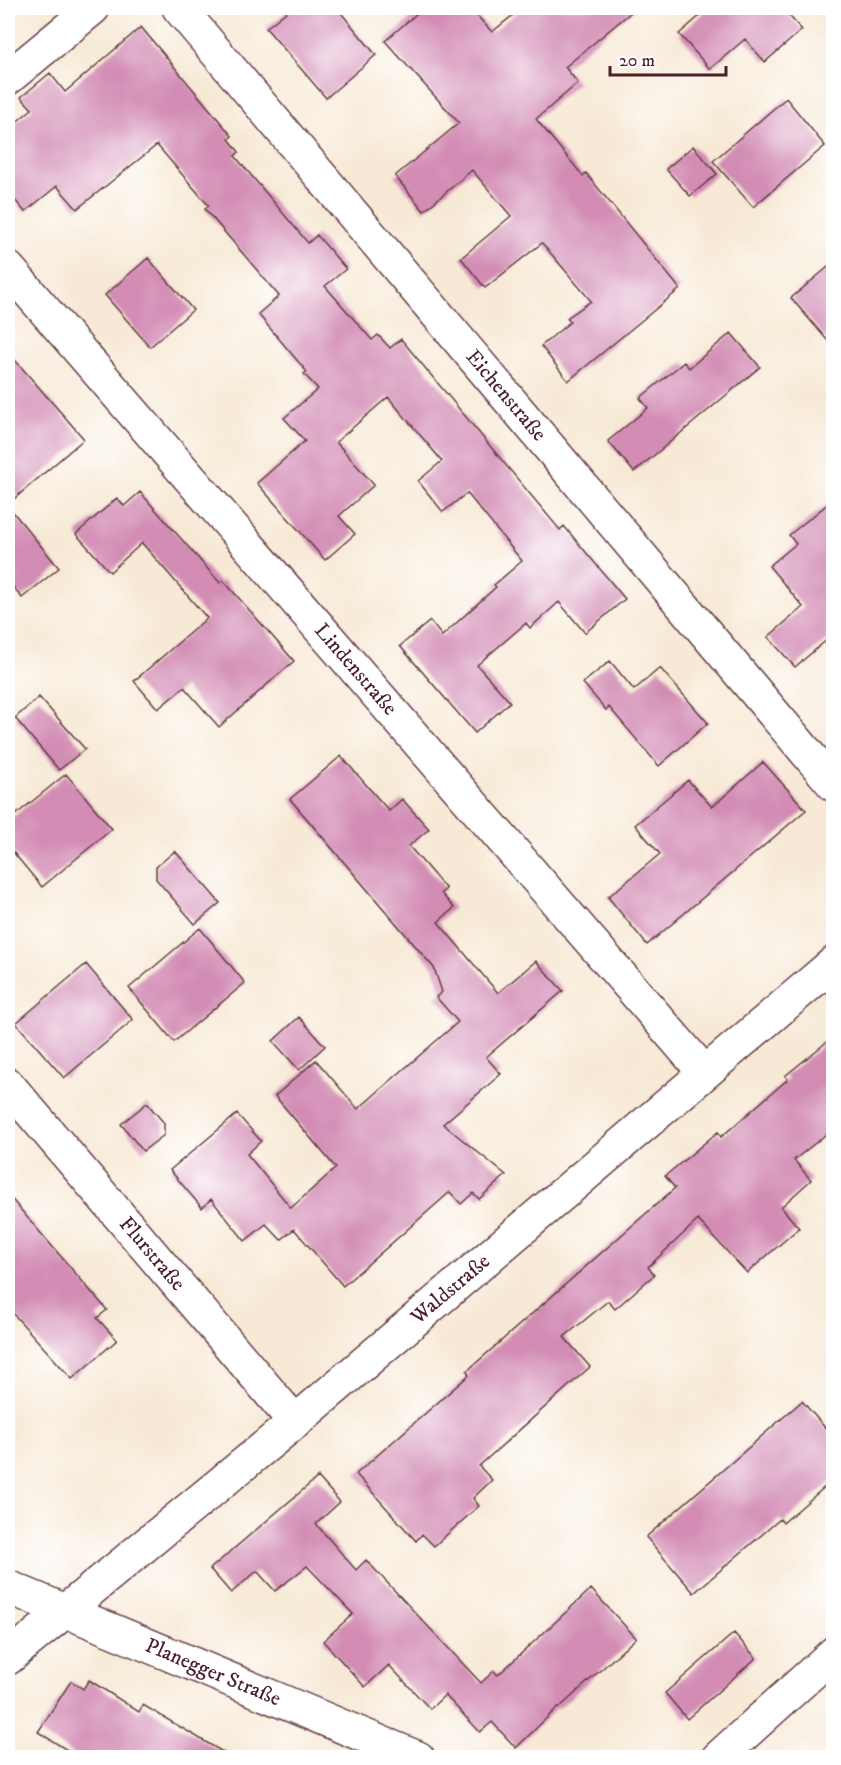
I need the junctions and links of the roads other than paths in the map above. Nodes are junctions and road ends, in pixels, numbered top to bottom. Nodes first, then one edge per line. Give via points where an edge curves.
1 (93, 8) edge
2 (179, 8) edge
3 (8, 78) edge
4 (8, 268) edge
5 (834, 785) edge
6 (834, 963) edge
7 (704, 1072) junction
8 (8, 1085) edge
9 (295, 1422) junction
10 (8, 1587) edge
11 (65, 1612) junction
12 (834, 1653) edge
13 (8, 1658) edge
14 (418, 1758) edge
15 (718, 1758) edge

1 - 3 street
2 - 5 street, Eichenstraße
4 - 7 street, Lindenstraße
6 - 7 street, Waldstraße
7 - 9 street, Waldstraße
8 - 9 street, Flurstraße
9 - 11 street, Waldstraße
10 - 11 street, Planegger Straße
11 - 13 street, Waldstraße
11 - 14 street, Planegger Straße
12 - 15 street

